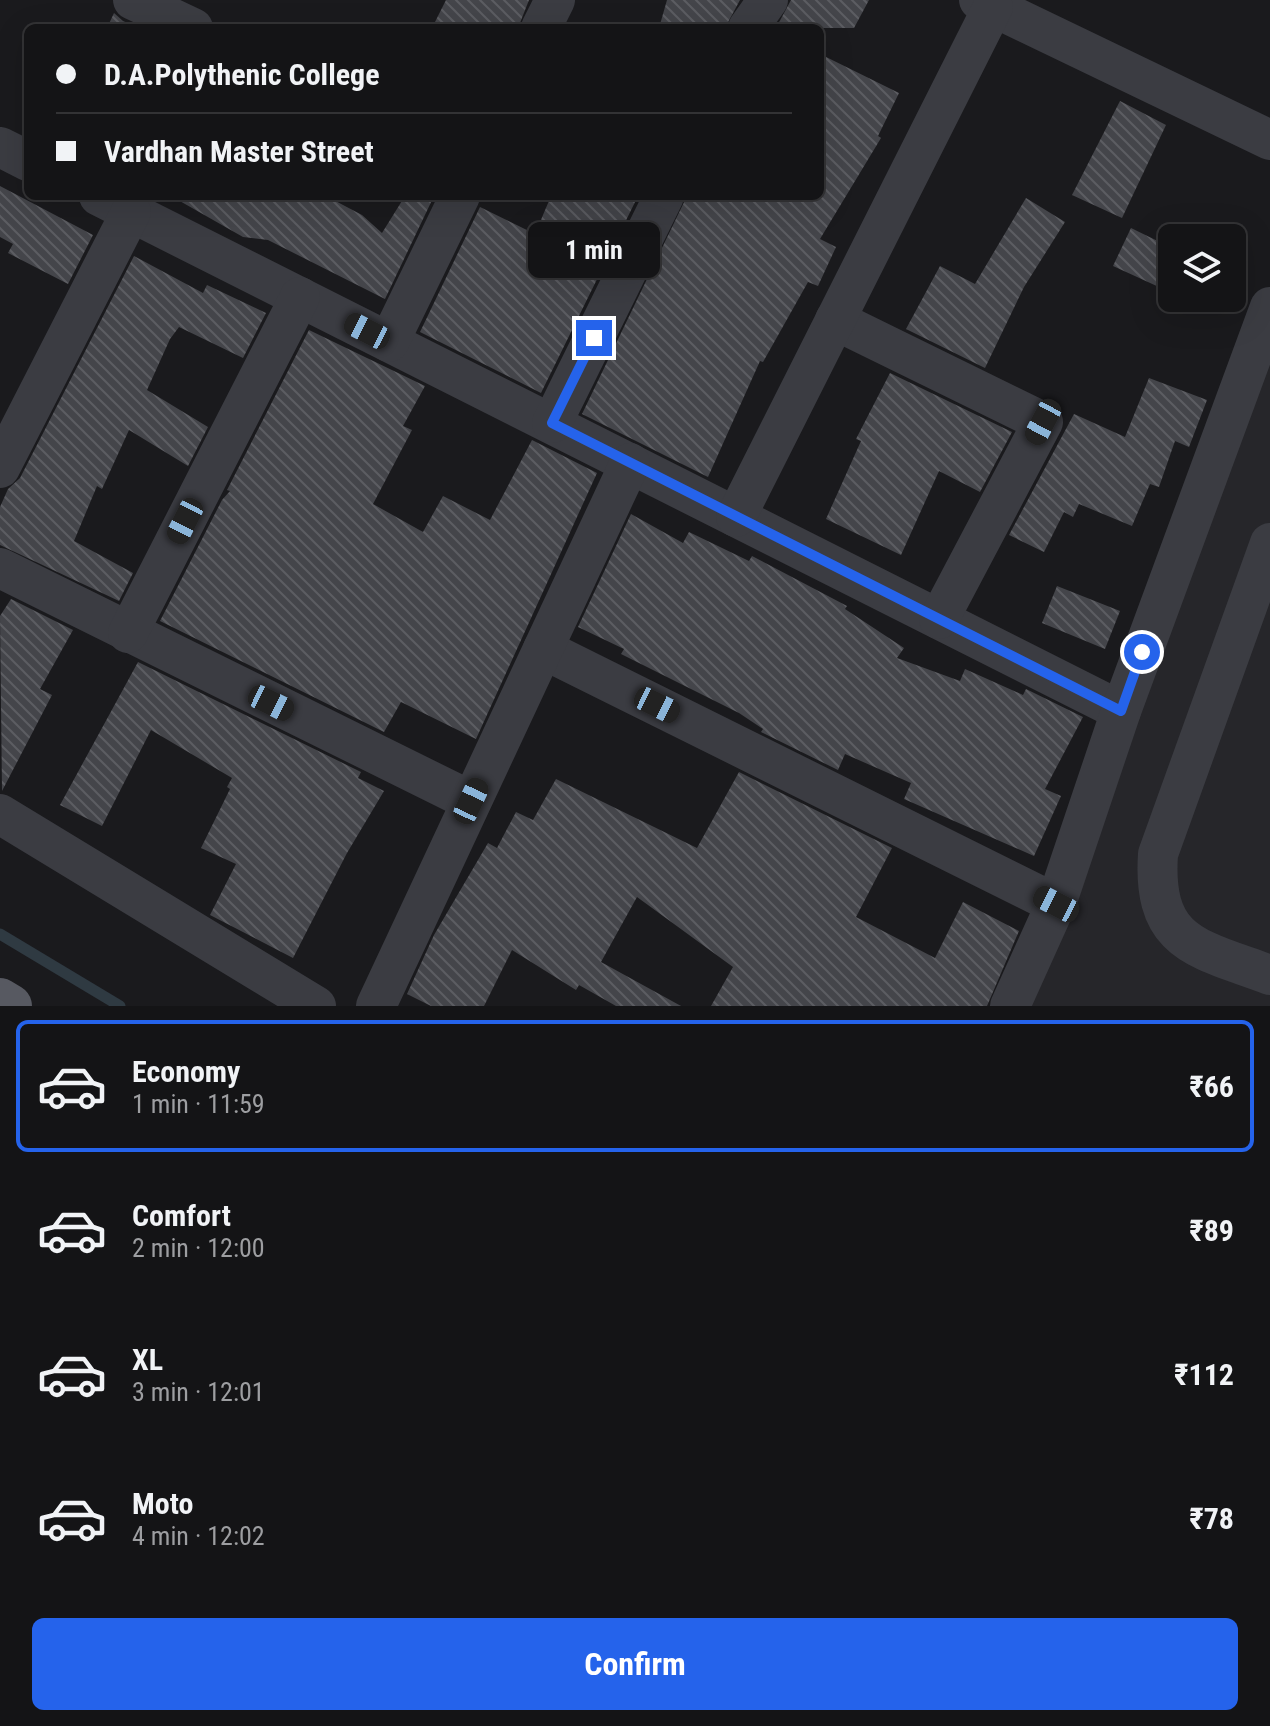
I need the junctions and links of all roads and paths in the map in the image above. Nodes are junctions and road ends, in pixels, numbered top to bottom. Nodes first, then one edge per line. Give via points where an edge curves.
1 (133, 0) edge
2 (768, 0) edge
3 (986, 3) edge
4 (1054, 16) edge
5 (184, 24) edge
6 (751, 24) edge
7 (1270, 140) edge
8 (0, 147) edge
9 (24, 159) edge
10 (458, 200) edge
11 (662, 200) edge
12 (115, 204) edge
13 (300, 297) junction
14 (1270, 307) edge
15 (835, 320) junction
16 (389, 342) junction
17 (1255, 392) edge
18 (552, 423) junction
19 (630, 463) junction
20 (0, 468) edge
21 (736, 517) junction
22 (1270, 543) edge
23 (0, 568) edge
24 (939, 619) junction
25 (128, 633) junction
26 (543, 649) junction
27 (1121, 711) junction
28 (471, 801) junction
29 (0, 814) edge
30 (1056, 904) junction
31 (1270, 975) edge
32 (0, 1000) edge
33 (10, 1006) edge
34 (316, 1006) edge
35 (376, 1006) edge
36 (1010, 1006) edge

1 - 5 street
2 - 6 street
3 - 4 street
3 - 15 street
4 - 7 street
8 - 9 street
10 - 16 street
11 - 18 street
12 - 13 street
12 - 20 street
13 - 16 street
13 - 25 street
14 - 17 street
15 - 21 street
15 - 24 street via 1043,422
16 - 18 street
17 - 27 street
18 - 19 street
19 - 21 street
19 - 26 street
21 - 24 street
22 - 31 street via 1158,854 1156,882 1160,907 1172,929 1198,948
23 - 25 street
24 - 27 street
25 - 28 street
26 - 28 street
26 - 30 street
27 - 30 street
28 - 35 street
29 - 34 street
30 - 36 street
32 - 33 main road

